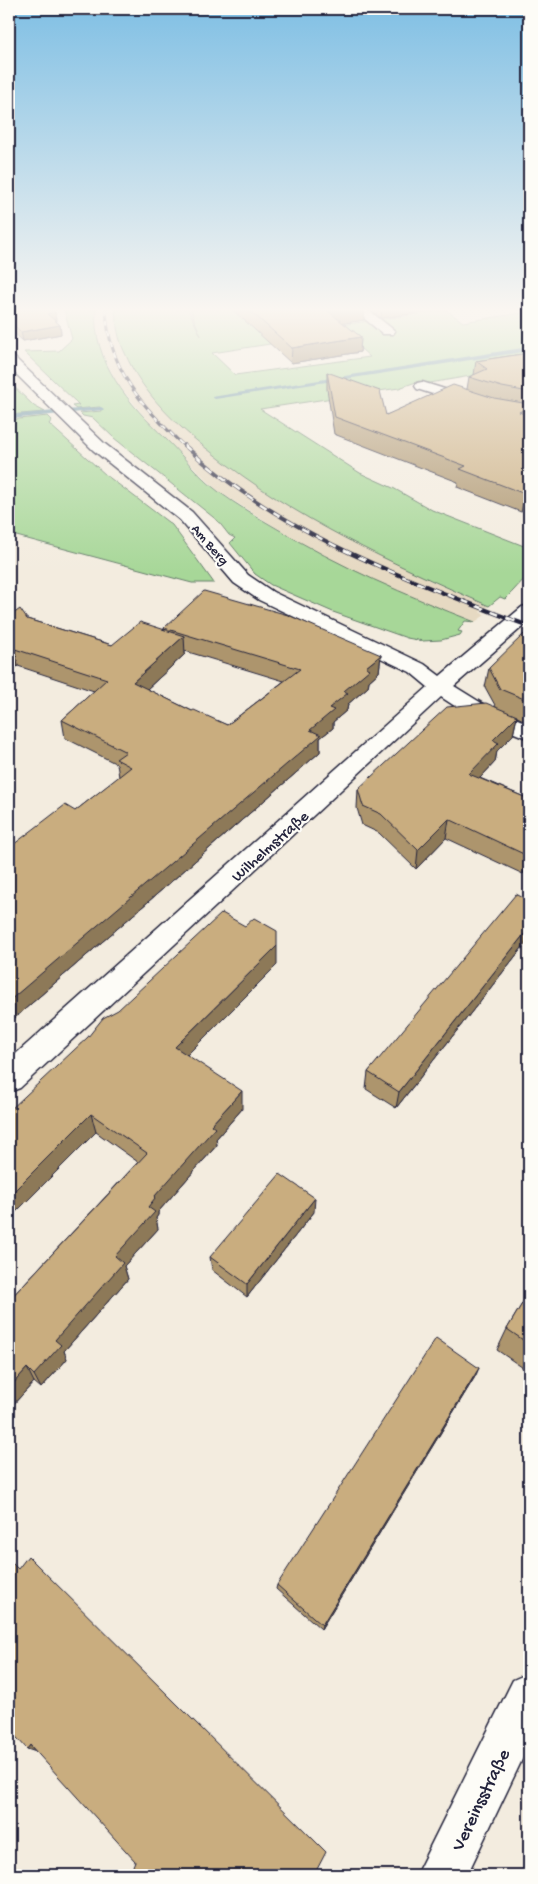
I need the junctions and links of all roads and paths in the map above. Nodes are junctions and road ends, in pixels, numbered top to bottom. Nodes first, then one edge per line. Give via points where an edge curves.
1 (45, 397) edge
2 (456, 397) edge
3 (529, 416) edge
4 (529, 611) edge
5 (441, 686) junction
6 (529, 732) edge
7 (9, 1079) edge
8 (529, 1696) edge
9 (442, 1875) edge

1 - 5 street, Am Berg via 99,447 186,516 241,579 266,596 416,668
2 - 3 street
4 - 5 street, Wilhelmstraße
5 - 6 street, Am Berg via 475,709
5 - 7 street, Wilhelmstraße
8 - 9 street, Vereinsstraße

